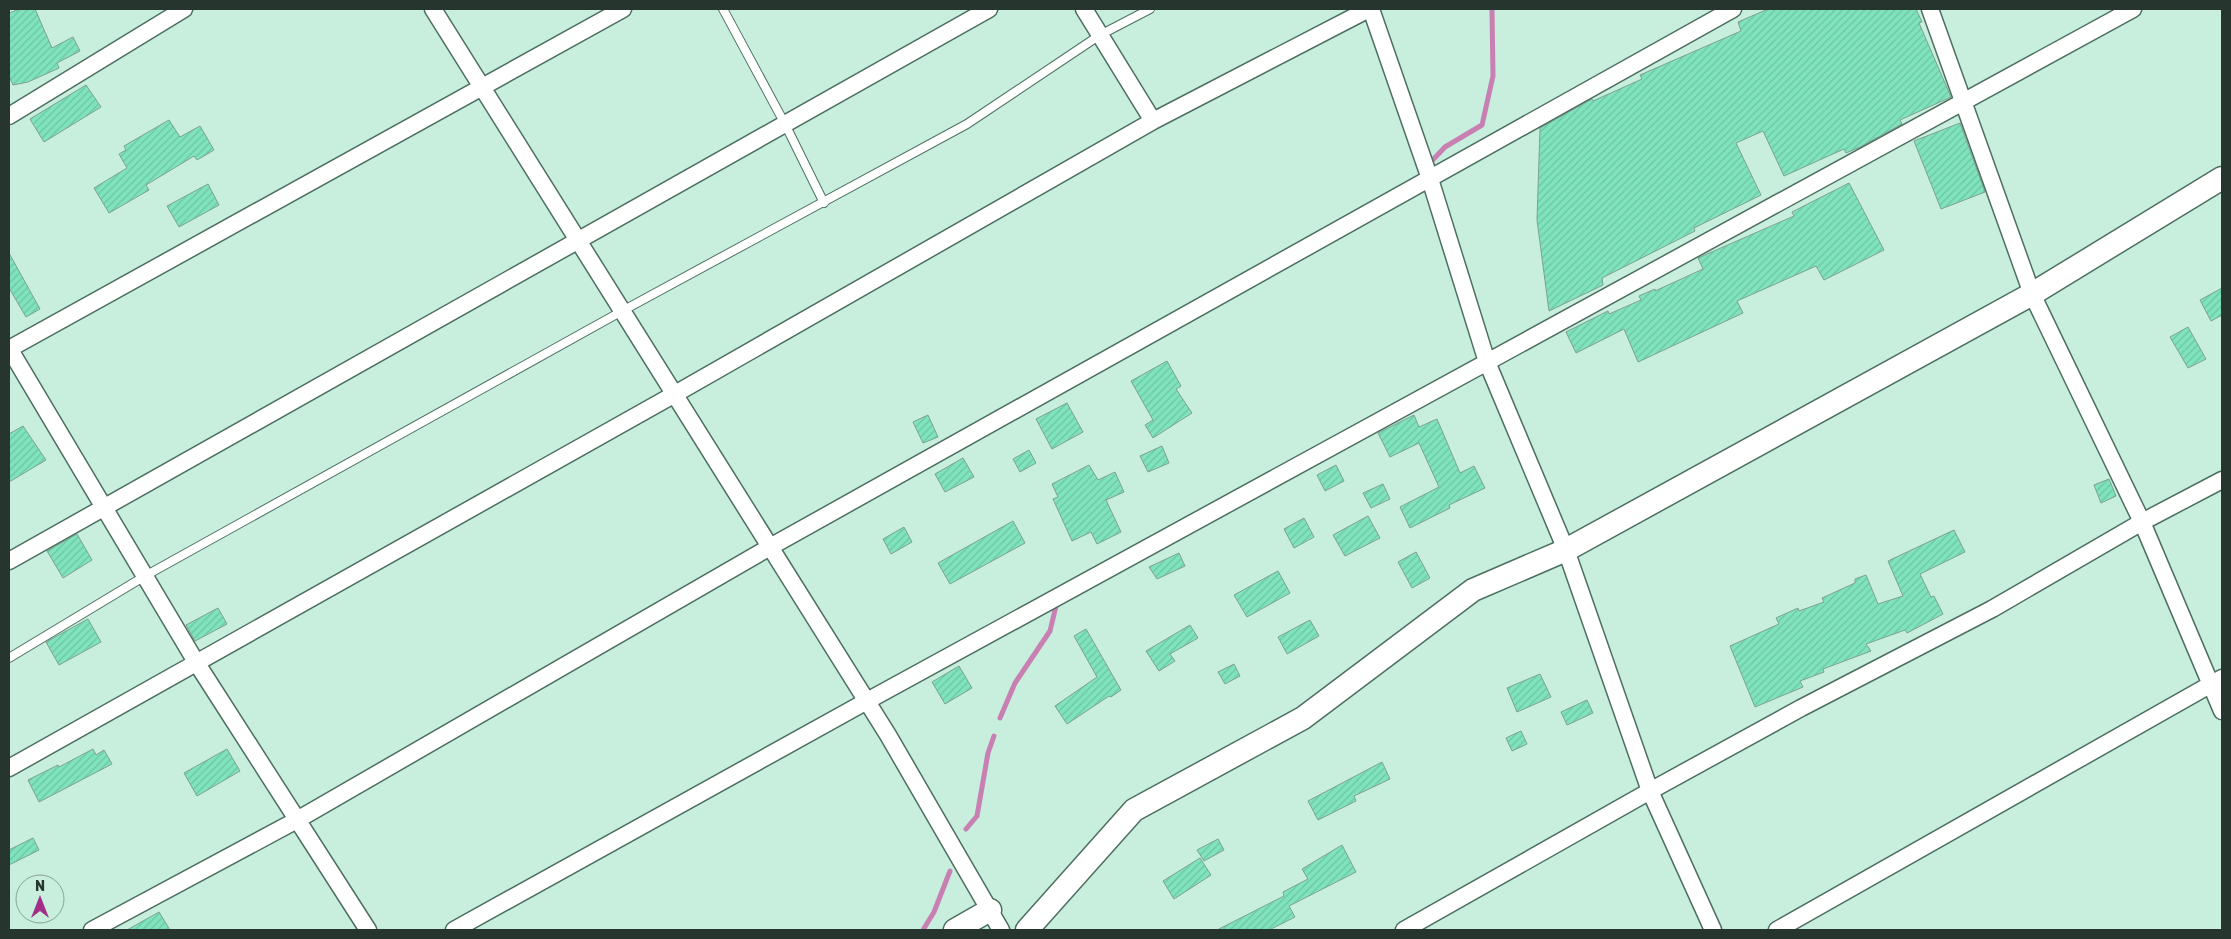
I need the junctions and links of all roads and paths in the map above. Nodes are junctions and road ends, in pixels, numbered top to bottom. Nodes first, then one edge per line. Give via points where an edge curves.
1 (184, 9) edge
2 (433, 9) edge
3 (623, 9) edge
4 (723, 9) edge
5 (989, 9) edge
6 (1084, 9) edge
7 (1150, 9) edge
8 (1370, 9) edge
9 (1734, 9) edge
10 (1930, 9) edge
11 (2132, 9) edge
12 (1100, 35) junction
13 (482, 88) junction
14 (1964, 101) junction
15 (9, 116) edge
16 (1152, 121) junction
17 (785, 124) junction
18 (1430, 178) junction
19 (2222, 178) edge
20 (824, 203) junction
21 (579, 241) junction
22 (2032, 294) junction
23 (624, 310) junction
24 (9, 349) edge
25 (1487, 362) junction
26 (675, 394) junction
27 (2222, 480) edge
28 (103, 506) junction
29 (2142, 522) junction
30 (770, 547) junction
31 (1566, 550) junction
32 (9, 561) edge
33 (145, 576) junction
34 (9, 658) edge
35 (196, 662) junction
36 (2217, 682) edge
37 (867, 701) junction
38 (2222, 711) edge
39 (9, 768) edge
40 (1650, 791) junction
41 (298, 820) junction
42 (990, 910) junction
43 (92, 930) edge
44 (368, 930) edge
45 (454, 930) edge
46 (955, 930) edge
47 (1001, 930) edge
48 (1027, 930) edge
49 (1404, 930) edge
50 (1714, 930) edge
51 (1777, 930) edge

1 - 15 street
2 - 13 street
3 - 13 street
4 - 17 lane
5 - 17 street
6 - 12 street
7 - 12 lane
8 - 16 street
8 - 18 street
9 - 18 street
10 - 14 street
11 - 14 street
12 - 16 street
12 - 20 lane via 968,124
13 - 21 street
13 - 24 street
14 - 22 street
14 - 25 street
16 - 26 street
17 - 20 lane
17 - 21 street
18 - 25 street
18 - 30 street
19 - 22 street
20 - 23 lane
21 - 23 street
21 - 28 street
22 - 29 street
22 - 31 street
23 - 26 street
23 - 33 lane
24 - 28 street
25 - 31 street
25 - 37 street
26 - 30 street
26 - 35 street
27 - 29 street
28 - 32 street
28 - 33 street
29 - 36 street
29 - 40 street via 1992,609
30 - 37 street
30 - 41 street
31 - 40 street
31 - 48 street via 1473,590 1303,718 1134,810
33 - 34 lane
33 - 35 street
35 - 39 street
35 - 41 street
36 - 38 street
36 - 51 street
37 - 42 street
37 - 45 street
40 - 49 street
40 - 50 street
41 - 43 street
41 - 44 street
42 - 46 street
42 - 47 street

